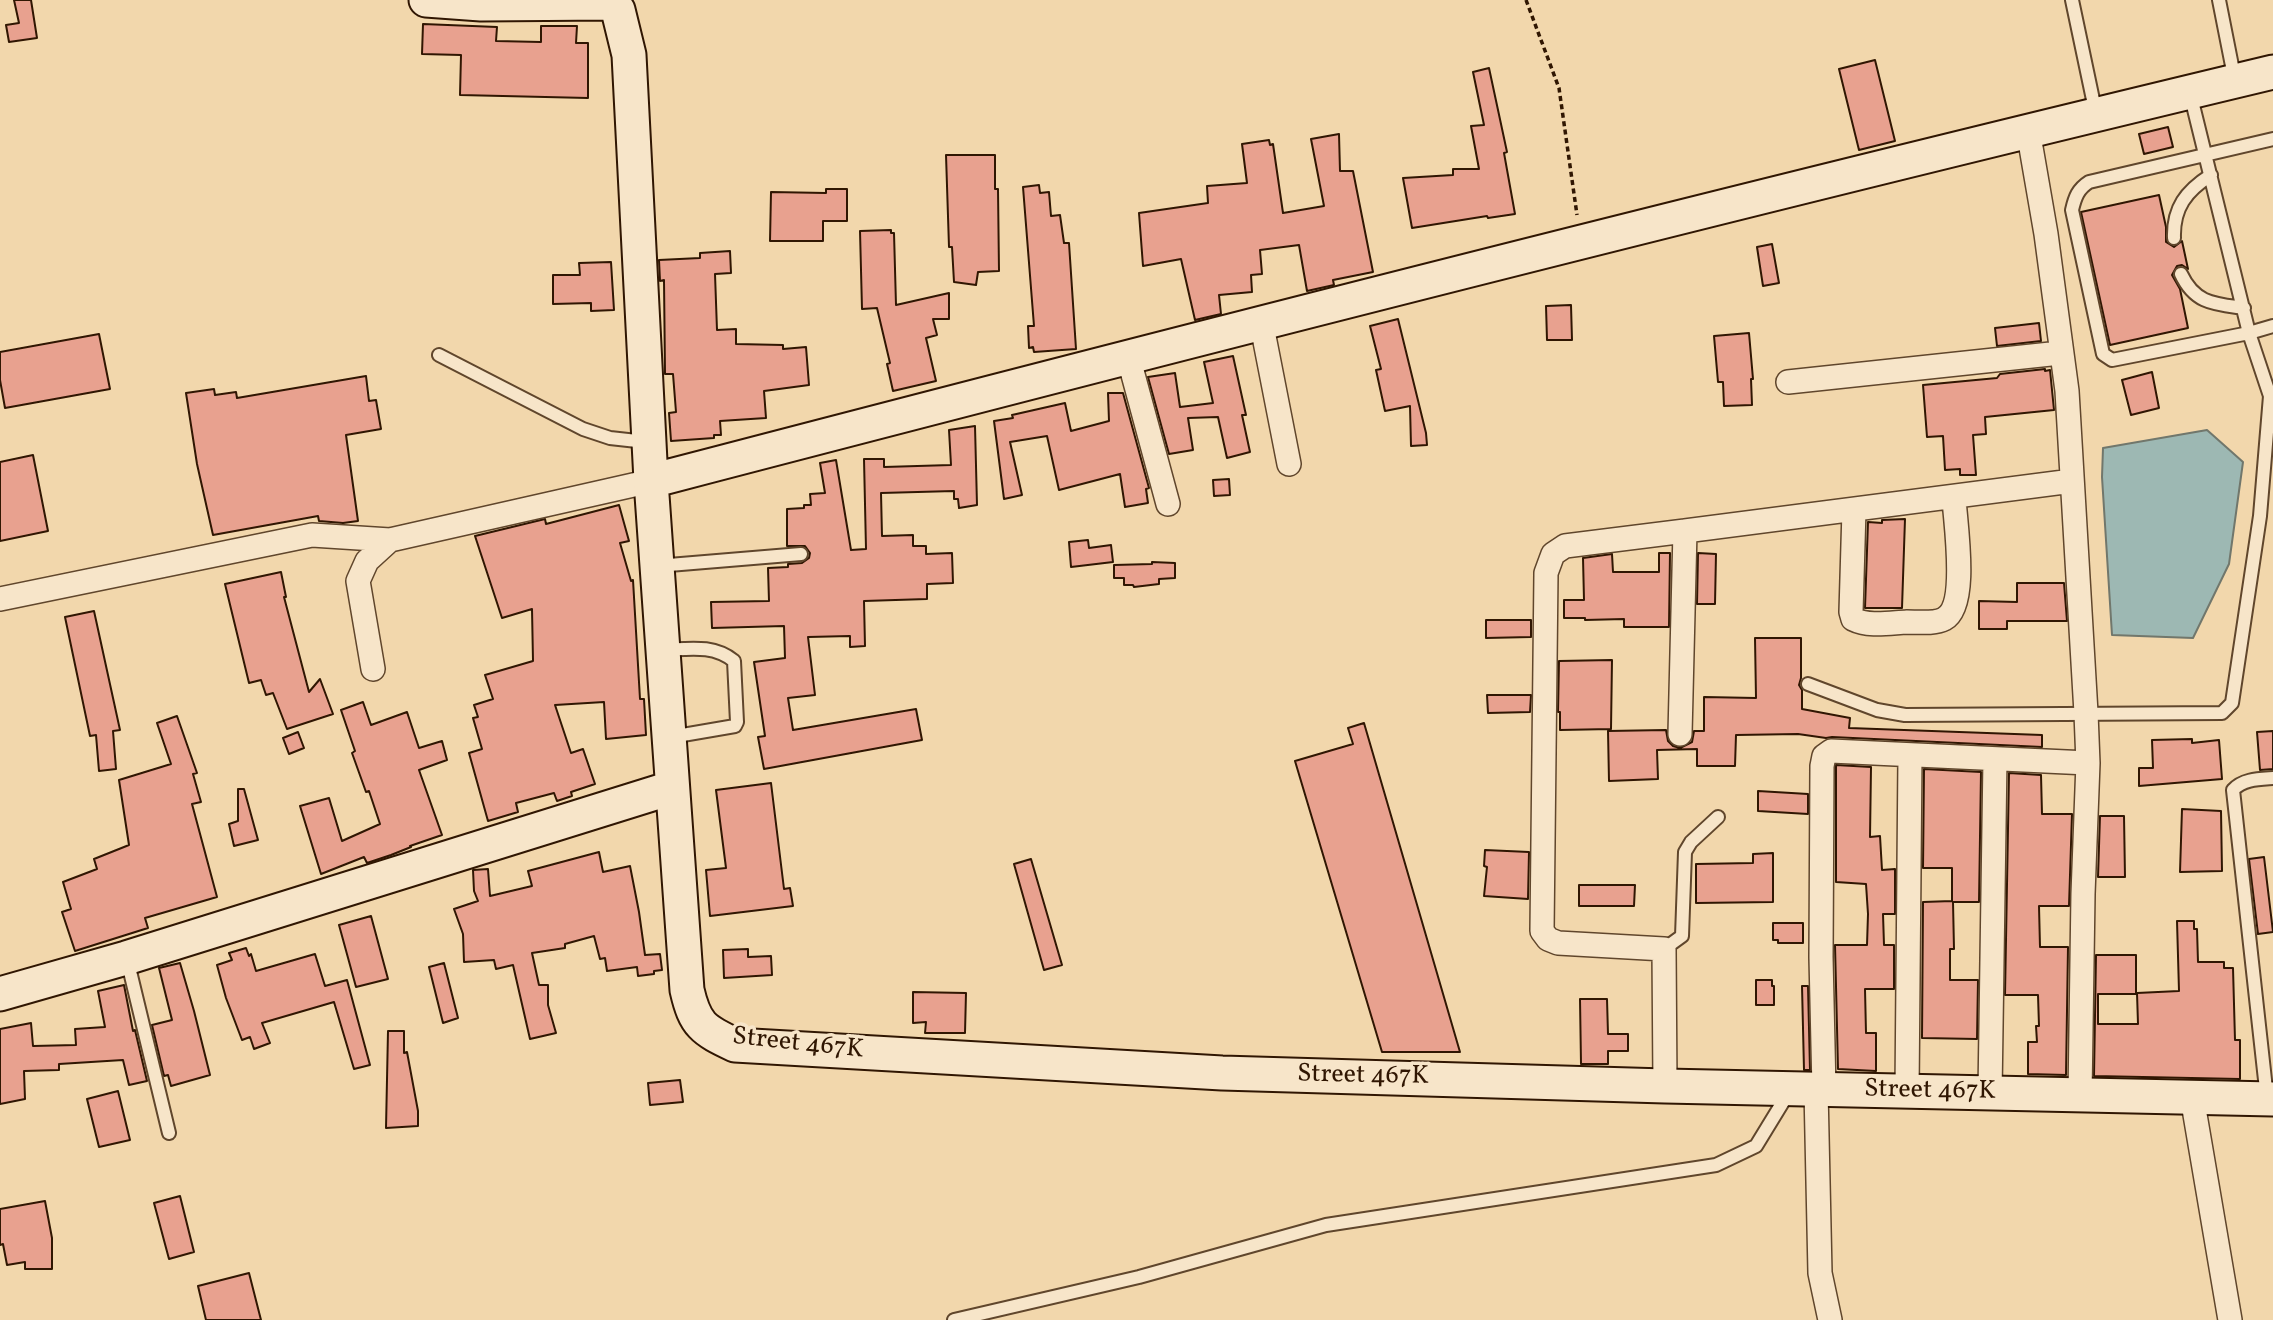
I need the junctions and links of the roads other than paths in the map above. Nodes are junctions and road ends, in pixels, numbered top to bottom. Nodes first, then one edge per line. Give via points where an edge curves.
1 (426, 0) edge
2 (2072, 0) edge
3 (2220, 0) edge
4 (612, 1) edge
5 (480, 2) edge
6 (2273, 72) edge
7 (2235, 81) junction
8 (2189, 92) junction
9 (2096, 114) junction
10 (2028, 130) junction
11 (2273, 139) edge
12 (2206, 155) junction
13 (2211, 175) junction
14 (2174, 238) dead end
15 (2181, 274) dead end
16 (2244, 309) junction
17 (1261, 321) junction
18 (2273, 326) edge
19 (2249, 332) junction
20 (2060, 353) junction
21 (439, 355) dead end
22 (1128, 356) junction
23 (1788, 382) dead end
24 (2271, 396) edge
25 (649, 442) junction
26 (1289, 464) dead end
27 (651, 481) junction
28 (2072, 481) junction
29 (1954, 498) junction
30 (1168, 504) dead end
31 (1854, 510) junction
32 (1685, 531) junction
33 (390, 540) junction
34 (801, 554) dead end
35 (657, 566) junction
36 (0, 599) edge
37 (663, 650) junction
38 (373, 668) dead end
39 (1808, 684) dead end
40 (2086, 713) junction
41 (1680, 734) dead end
42 (668, 738) junction
43 (1910, 755) junction
44 (1995, 759) junction
45 (2088, 763) junction
46 (2273, 778) edge
47 (671, 788) junction
48 (1718, 817) dead end
49 (1664, 949) junction
50 (126, 958) junction
51 (0, 994) edge
52 (1665, 1086) junction
53 (1810, 1089) junction
54 (1907, 1091) junction
55 (1990, 1093) junction
56 (2080, 1096) junction
57 (2192, 1097) junction
58 (2270, 1099) edge
59 (169, 1133) dead end
60 (954, 1320) edge
61 (1830, 1320) edge
62 (2230, 1320) edge

1 - 5 street
2 - 9 lane
3 - 7 lane
4 - 5 street
4 - 25 street, Street 467K via 629,55
6 - 7 street
7 - 8 street
8 - 9 street
8 - 12 lane
9 - 10 street
10 - 17 street
10 - 20 street
11 - 12 lane
12 - 13 lane
12 - 19 lane via 2089,182 2076,195 2072,210 2103,354 2112,360
13 - 14 lane via 2193,187 2176,213
13 - 16 lane
15 - 16 lane via 2195,295
16 - 19 lane
17 - 22 street
17 - 26 street
18 - 19 lane
19 - 24 lane
20 - 23 street
20 - 28 street
21 - 25 lane via 583,429 610,438
22 - 27 street
22 - 30 street
24 - 40 lane via 2260,516 2232,703 2222,713
25 - 27 street, Street 467K
27 - 33 street
27 - 35 street, Street 467K
28 - 29 street
28 - 40 street
29 - 31 street
29 - 31 street via 1958,587 1952,613 1943,620 1879,624 1853,619
31 - 32 street
32 - 41 street
32 - 49 street via 1565,546 1553,554 1546,573 1542,931 1558,943
33 - 36 street via 312,535
33 - 38 street via 367,561 358,580
34 - 35 lane
35 - 37 street, Street 467K
37 - 42 street, Street 467K
37 - 42 lane via 710,649 734,661 735,726
39 - 40 lane via 1877,710 1905,715
40 - 45 street
42 - 47 street, Street 467K
43 - 44 street
43 - 53 street via 1830,751 1824,756 1821,957
43 - 54 street
44 - 45 street
44 - 55 street
45 - 56 street
46 - 58 lane via 2249,780 2233,790
47 - 50 street
47 - 52 street, Street 467K via 691,1010 707,1031 735,1045 1222,1073
48 - 49 lane via 1685,852 1682,936
49 - 52 street
50 - 51 street
50 - 59 lane
52 - 53 street, Street 467K
53 - 54 street, Street 467K
53 - 60 lane via 1756,1146 1716,1165 1326,1226 1139,1277
53 - 61 street via 1819,1273
54 - 55 street, Street 467K
55 - 56 street, Street 467K
56 - 57 street, Street 467K
57 - 58 street, Street 467K
57 - 62 street

